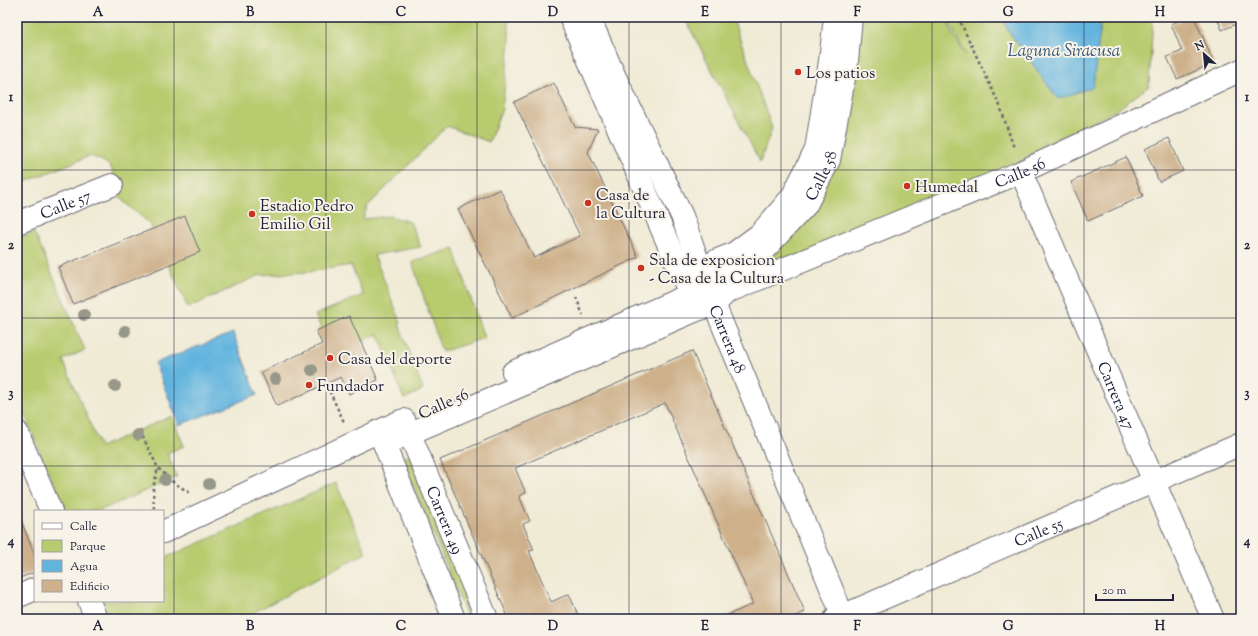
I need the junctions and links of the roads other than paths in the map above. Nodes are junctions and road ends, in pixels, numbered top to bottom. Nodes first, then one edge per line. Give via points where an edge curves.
1 (570, 17) edge
2 (589, 17) edge
3 (835, 17) edge
4 (851, 17) edge
5 (1241, 70) edge
6 (608, 81) junction
7 (1021, 172) junction
8 (112, 184) dead end
9 (17, 223) edge
10 (705, 290) junction
11 (406, 426) junction
12 (17, 432) edge
13 (382, 438) junction
14 (1241, 444) edge
15 (1154, 483) junction
16 (51, 510) edge
17 (164, 532) edge
18 (34, 589) edge
19 (17, 596) edge
20 (89, 602) edge
21 (840, 618) edge
22 (96, 619) edge
23 (454, 619) edge
24 (487, 619) edge
25 (1213, 619) edge

1 - 6 street, Carrera 48
2 - 6 street, Carrera 48
3 - 10 street, Calle 58 via 816,150 792,197 760,234 733,254
4 - 10 street, Calle 58 via 847,62 829,160 806,205 763,251
5 - 7 street, Calle 56
6 - 10 street, Carrera 48
6 - 10 street, Carrera 48 via 682,216
7 - 10 street, Calle 56
7 - 15 street, Carrera 47
8 - 9 street, Calle 57
10 - 11 street, Calle 56
10 - 21 street, Carrera 48
11 - 13 street, Calle 56
11 - 24 street, Carrera 49
12 - 16 street
13 - 17 street, Calle 56
13 - 23 street, Carrera 49
14 - 15 street, Calle 55
15 - 21 street, Calle 55
15 - 25 street, Carrera 47
18 - 19 street
20 - 22 street

